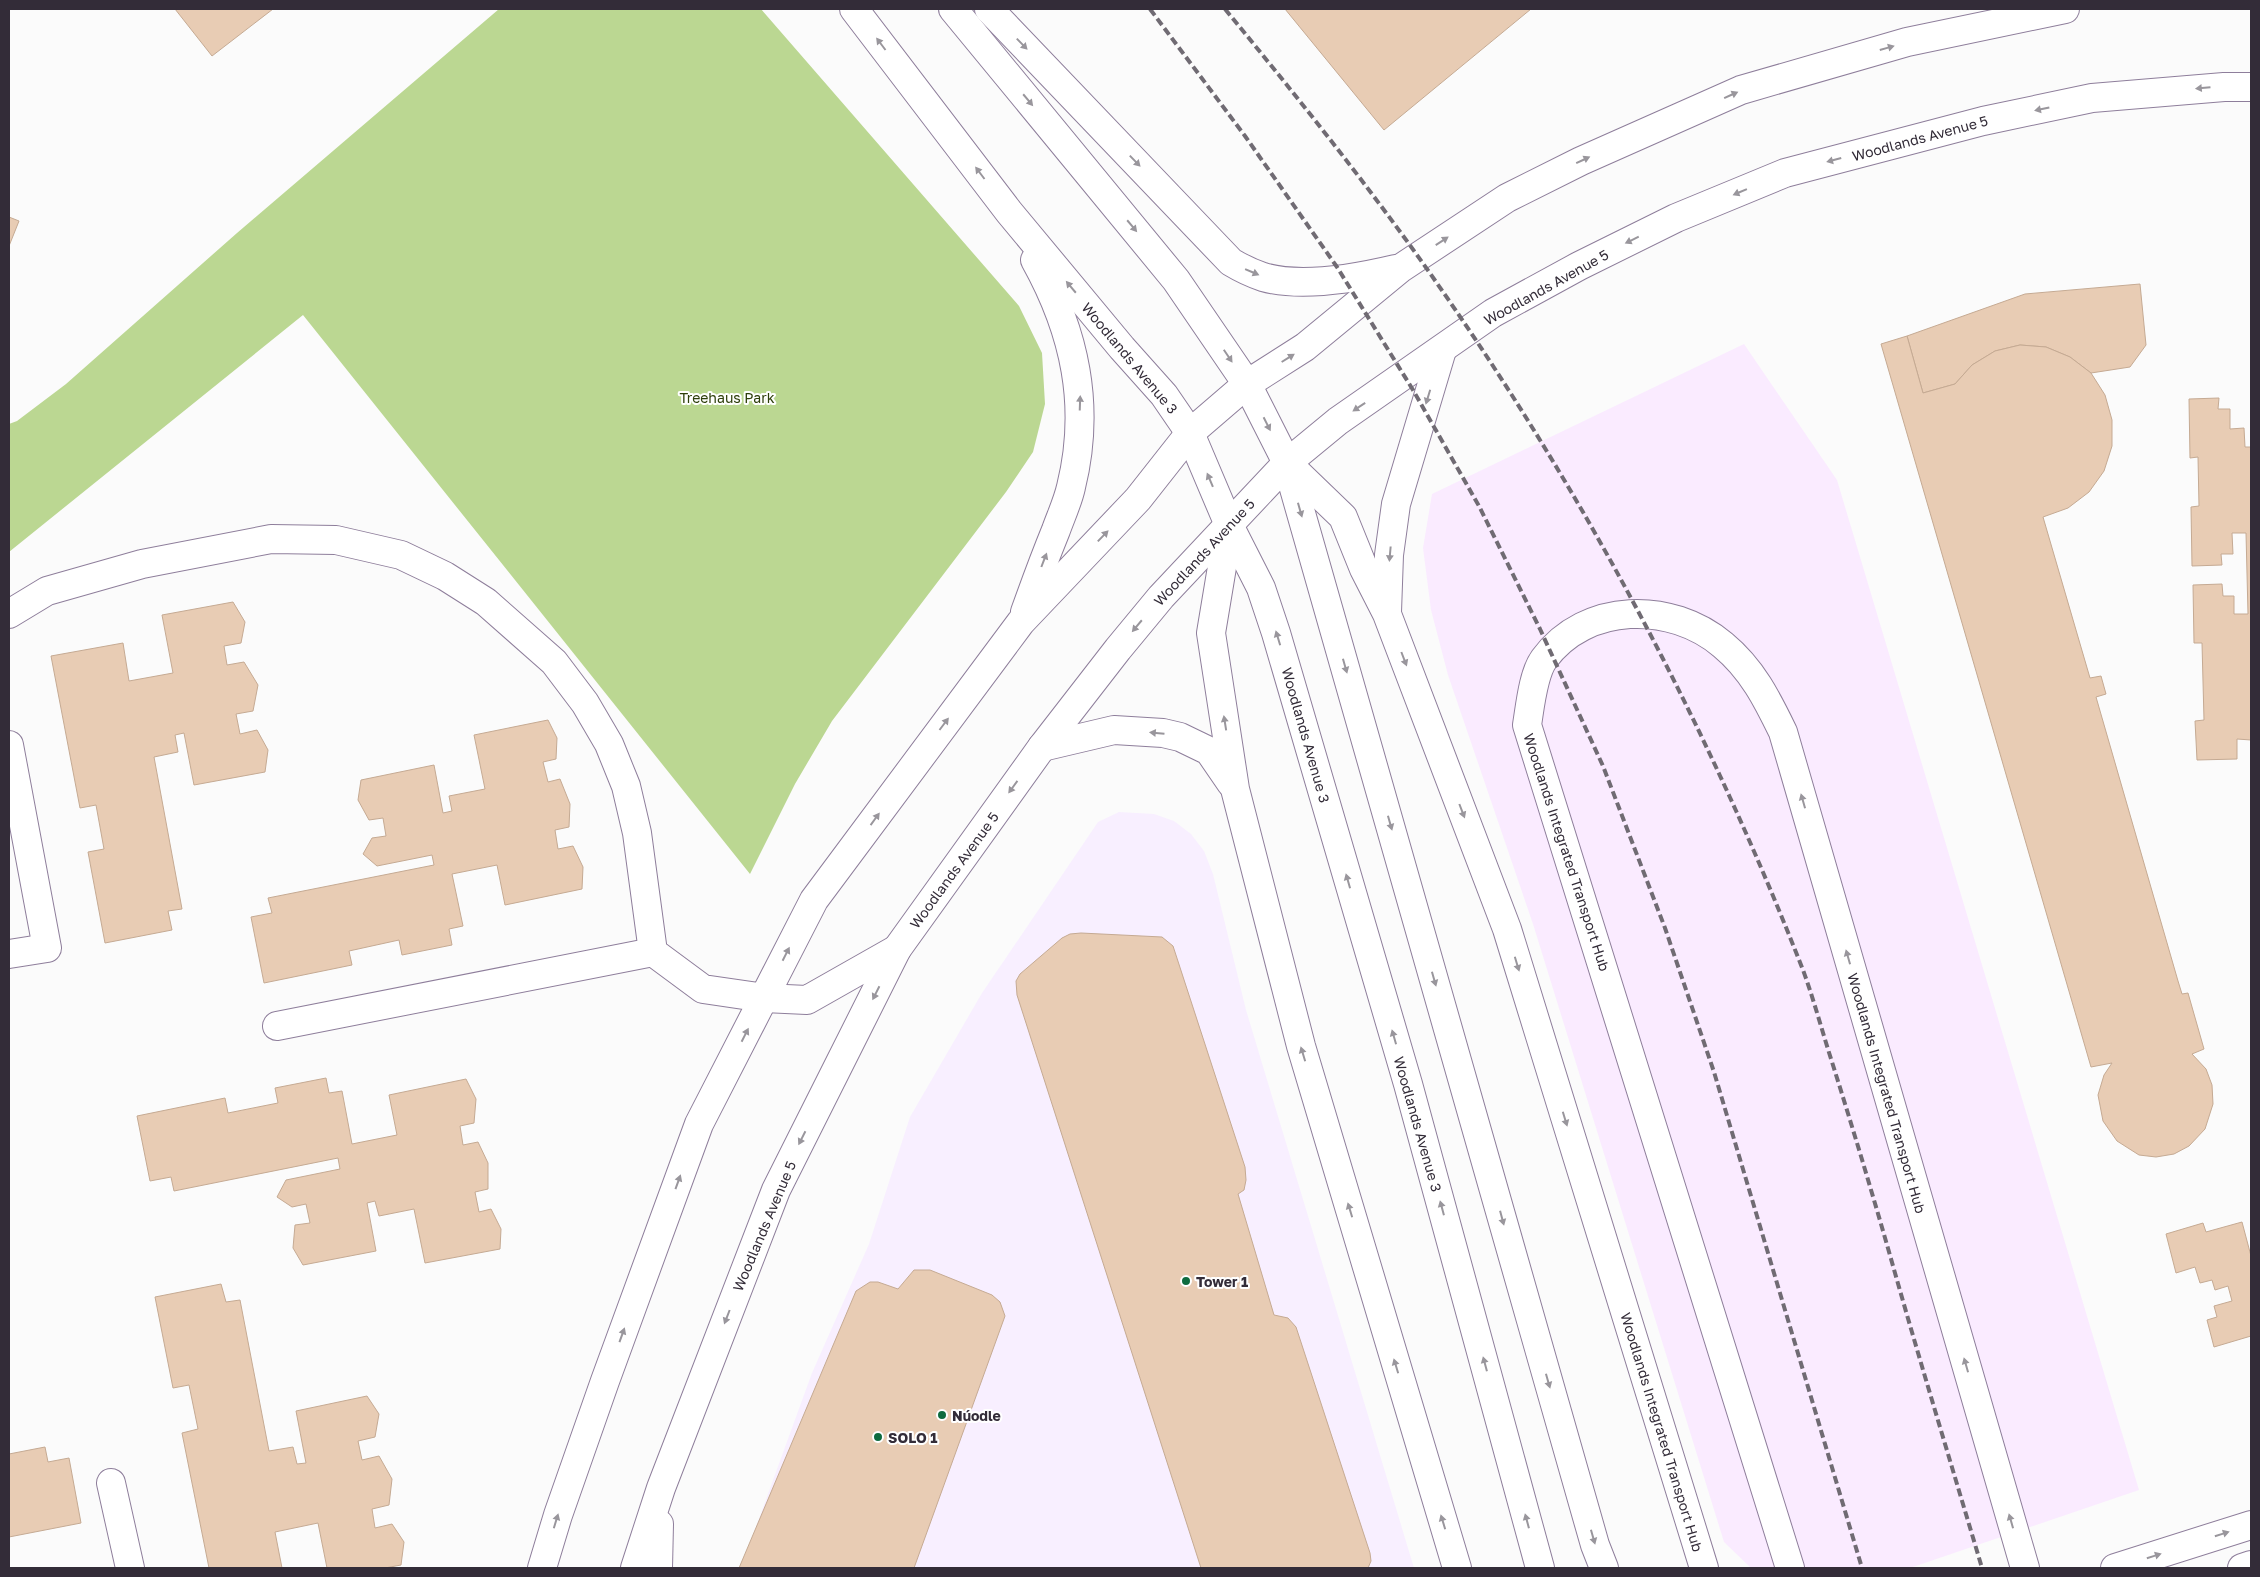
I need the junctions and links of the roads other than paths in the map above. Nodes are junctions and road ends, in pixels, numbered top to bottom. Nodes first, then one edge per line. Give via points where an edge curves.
1 (854, 9) edge
2 (952, 9) edge
3 (989, 9) edge
4 (2065, 9) edge
5 (2251, 87) edge
6 (1009, 212) junction
7 (1401, 268) junction
8 (1442, 350) junction
9 (1247, 384) junction
10 (1190, 433) junction
11 (1287, 463) junction
12 (1229, 525) junction
13 (9, 614) edge
14 (1387, 614) junction
15 (1021, 622) junction
16 (9, 745) edge
17 (1042, 747) junction
18 (1235, 789) junction
19 (898, 949) junction
20 (653, 952) junction
21 (9, 954) edge
22 (764, 998) junction
23 (277, 1026) dead end
24 (111, 1483) dead end
25 (661, 1488) junction
26 (2251, 1525) edge
27 (2251, 1566) edge
28 (130, 1568) edge
29 (542, 1568) edge
30 (635, 1568) edge
31 (658, 1568) edge
32 (1457, 1568) edge
33 (1540, 1568) edge
34 (1604, 1568) edge
35 (1704, 1568) edge
36 (1790, 1568) edge
37 (2025, 1568) edge
38 (2115, 1568) edge
39 (2242, 1568) edge

6 -> 1 main road, Woodlands Avenue 3
2 -> 9 main road via 1176,280
3 -> 7 main road via 1231,262 1264,278 1303,281 1352,279
7 -> 4 main road via 1507,198 1581,161 1741,90 1907,42
5 -> 8 main road, Woodlands Avenue 5 via 2092,98 1983,121 1785,173 1676,218 1579,266 1494,313
10 -> 6 main road, Woodlands Avenue 3 via 1164,395
15 -> 6 main road via 1071,488 1078,456 1080,394 1071,344 1058,310 1042,272
9 -> 7 main road via 1305,347
8 -> 11 main road, Woodlands Avenue 5 via 1338,421
8 -> 14 main road, Woodlands Integrated Transport Hub via 1396,504 1389,555
9 - 10 main road
9 -> 11 main road
12 -> 10 main road, Woodlands Avenue 3
15 -> 10 main road via 1138,499
11 - 12 main road, Woodlands Avenue 5
11 - 14 main road, Woodlands Integrated Transport Hub via 1343,517
11 -> 34 main road via 1556,1411
12 -> 17 main road, Woodlands Avenue 5 via 1161,597
18 -> 12 main road via 1211,633
33 -> 12 main road, Woodlands Avenue 3 via 1408,1084 1276,633 1261,588
13 - 20 main road via 47,591 142,564 271,539 336,540 401,555 445,576 486,602 554,662 585,703 609,744 626,786 637,833
14 -> 35 main road, Woodlands Integrated Transport Hub via 1506,929
22 -> 15 main road via 814,900
16 - 21 main road via 47,948
18 -> 17 main road via 1209,750 1163,733 1114,730
17 -> 19 main road, Woodlands Avenue 5
32 -> 18 main road via 1301,1046
19 - 22 main road via 807,1000
19 -> 25 main road, Woodlands Avenue 5 via 776,1190
20 - 22 main road via 704,989
20 - 23 main road
29 -> 22 main road via 605,1380 699,1124
24 - 28 main road
25 - 30 main road, Woodlands Avenue 5
25 - 31 main road
38 -> 26 main road
27 - 39 main road
37 -> 36 main road, Woodlands Integrated Transport Hub via 1783,732 1751,673 1722,644 1689,624 1655,614 1626,614 1599,619 1561,641 1543,660 1527,725

